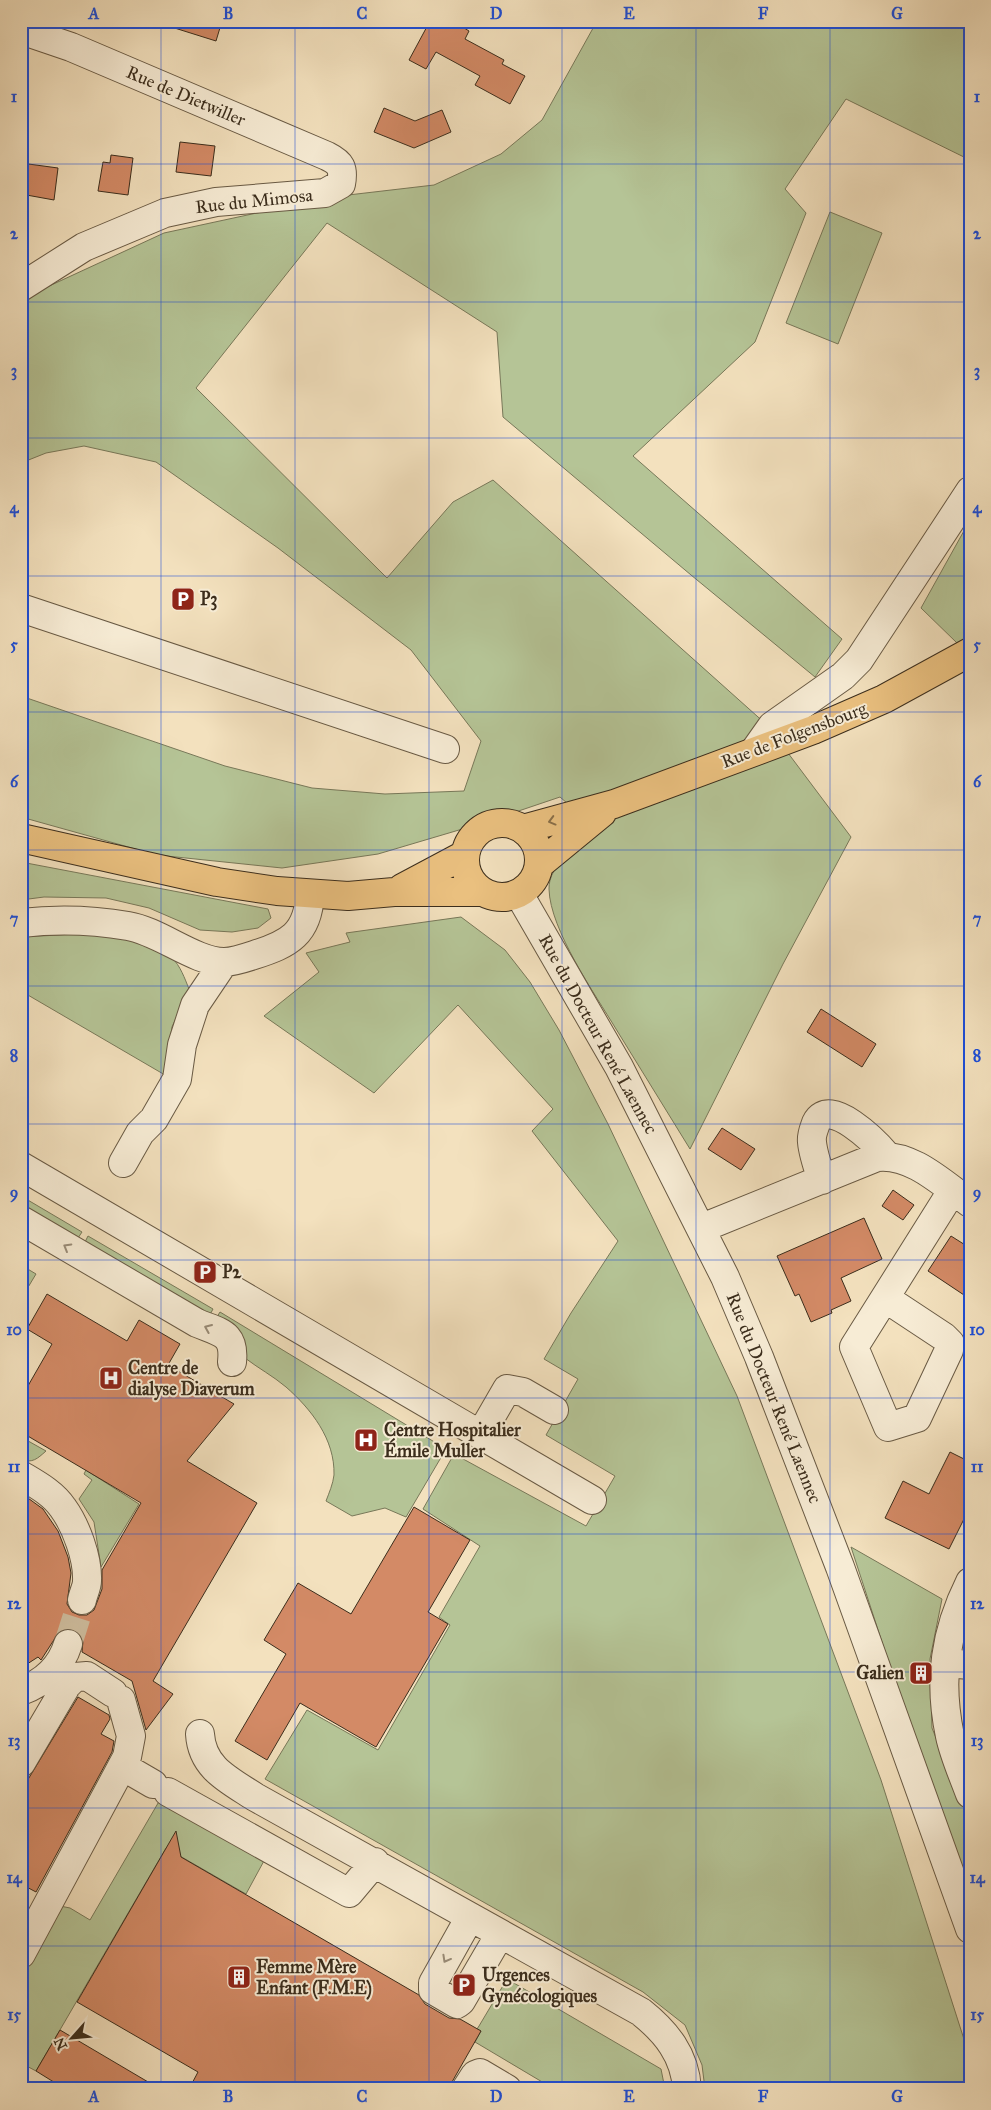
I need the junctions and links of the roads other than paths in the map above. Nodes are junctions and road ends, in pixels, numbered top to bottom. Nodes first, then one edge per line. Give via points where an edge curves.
1 (21, 30) edge
2 (344, 172) joint
3 (21, 287) edge
4 (970, 491) edge
5 (21, 608) edge
6 (970, 652) edge
7 (445, 749) dead end
8 (755, 750) junction
9 (614, 804) junction
10 (523, 829) junction
11 (21, 838) edge
12 (464, 855) junction
13 (540, 864) junction
14 (394, 892) junction
15 (481, 892) junction
16 (310, 894) junction
17 (519, 894) junction
18 (21, 923) edge
19 (224, 962) junction
20 (887, 1156) junction
21 (123, 1163) dead end
22 (21, 1166) edge
23 (822, 1180) junction
24 (961, 1197) edge
25 (21, 1220) edge
26 (702, 1228) junction
27 (885, 1298) dead end
28 (232, 1362) dead end
29 (554, 1410) dead end
30 (481, 1434) junction
31 (21, 1475) edge
32 (592, 1500) dead end
33 (970, 1582) edge
34 (82, 1600) tunnel mouth
35 (68, 1644) tunnel mouth
36 (958, 1664) edge
37 (59, 1679) junction
38 (21, 1691) edge
39 (200, 1734) dead end
40 (21, 1763) edge
41 (122, 1766) junction
42 (970, 1794) edge
43 (375, 1862) junction
44 (470, 1917) junction
45 (970, 1929) edge
46 (500, 1934) junction
47 (21, 1954) edge
48 (466, 2089) edge
49 (507, 2089) edge
50 (687, 2089) edge

1 - 2 street, Rue de Dietwiller via 71,47 327,156 339,162
2 - 3 street, Rue du Mimosa via 342,184 325,193 216,202 165,213 84,247
4 - 8 street via 859,660 843,676 772,726
5 - 7 street
6 - 8 main road, Rue de Folgensbourg via 884,699 813,730
8 - 9 main road, Rue de Folgensbourg
9 -> 10 main road, Rue de Folgensbourg
9 - 13 main road, Rue de Folgensbourg
10 - 12 main road via 509,823 494,823 479,829 469,841
10 - 13 main road via 531,838
11 - 16 main road via 217,882
12 - 14 main road
12 - 15 main road via 465,869
13 - 17 main road via 529,887
14 - 15 main road
14 - 16 main road via 348,896
15 - 17 main road via 506,898
16 - 19 street via 304,923 286,943
17 - 26 street, Rue du Docteur René Laennec via 619,1067
18 - 19 street via 96,922 130,926 205,958
19 - 21 street via 195,1005 182,1045 177,1079
20 - 23 street via 877,1157
20 - 23 street via 875,1142 837,1114 824,1115 818,1118 811,1141
20 - 24 street via 908,1160
22 - 30 street
23 - 26 street
24 - 27 street
28 -> 25 street via 233,1348 227,1336 197,1323
26 - 45 street, Rue du Docteur René Laennec via 759,1357 840,1567
29 - 30 street via 523,1392 507,1389
30 - 32 street
31 - 34 street via 42,1487 63,1507 76,1531 87,1581
33 - 36 street via 952,1623
35 - 37 street
36 - 42 street via 943,1683 950,1737
37 - 38 street
37 - 40 street
37 - 41 street via 87,1676 117,1696 131,1736
39 - 43 street via 201,1748 207,1760 228,1779
41 - 43 street via 349,1894
41 - 47 street
43 - 44 street
44 - 46 street
44 -> 46 street via 433,1982 433,1990 457,2004
46 - 50 street via 640,2012 658,2026 681,2058
48 - 49 street via 480,2073

